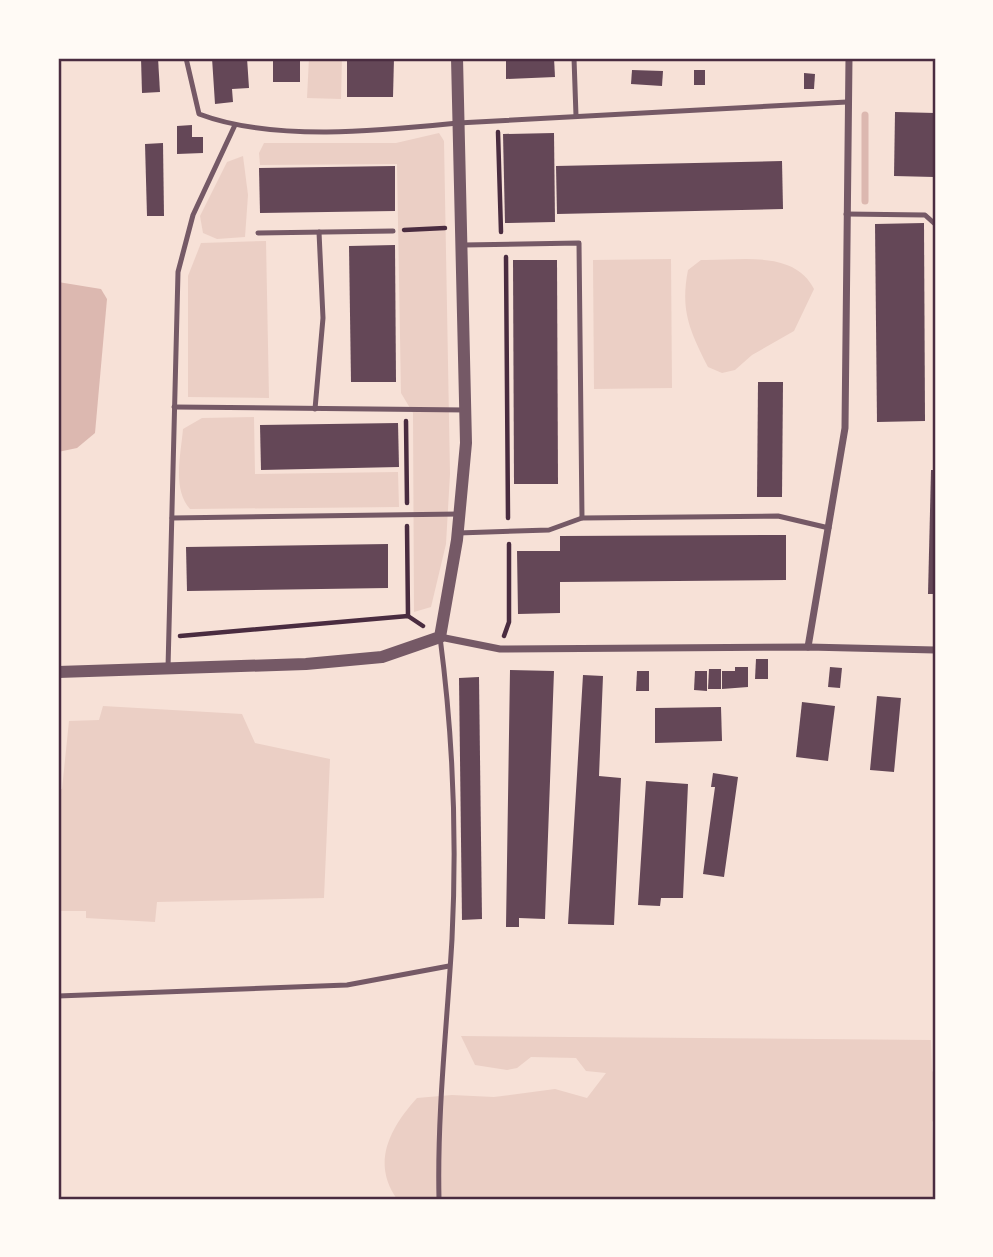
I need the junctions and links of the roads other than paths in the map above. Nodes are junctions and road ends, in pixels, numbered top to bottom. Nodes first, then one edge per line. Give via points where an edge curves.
1 (186, 58) edge
2 (457, 58) edge
3 (574, 58) edge
4 (849, 58) edge
5 (847, 102) junction
6 (576, 116) junction
7 (458, 123) junction
8 (235, 125) junction
9 (846, 214) junction
10 (935, 224) edge
11 (393, 231) road end
12 (319, 232) junction
13 (258, 233) dead end
14 (463, 245) junction
15 (174, 407) junction
16 (315, 409) junction
17 (466, 410) junction
18 (459, 514) junction
19 (172, 518) junction
20 (582, 518) junction
21 (829, 528) junction
22 (458, 533) junction
23 (440, 637) junction
24 (808, 647) junction
25 (935, 650) edge
26 (167, 668) junction
27 (58, 672) edge
28 (449, 966) junction
29 (58, 996) edge
30 (439, 1199) edge

1 - 8 lane via 199,114
2 - 7 street
3 - 6 lane
4 - 5 street
5 - 6 lane
5 - 9 street
6 - 7 lane
7 - 8 lane via 266,131
7 - 14 street
8 - 15 lane via 192,215 178,272
9 - 10 lane via 925,215
9 - 21 street via 845,428
11 - 12 lane
12 - 13 lane
12 - 16 lane via 323,318
14 - 17 street
14 - 20 lane via 579,243
15 - 16 lane
15 - 19 lane
16 - 17 lane
17 - 18 street
18 - 19 lane
18 - 22 street
19 - 26 lane
20 - 21 lane via 778,516
20 - 22 lane via 550,530
21 - 24 street
22 - 23 street
23 - 24 street via 500,649
23 - 26 street via 382,657
23 - 28 lane via 452,799
24 - 25 street
26 - 27 street
28 - 29 lane via 347,985
28 - 30 lane

